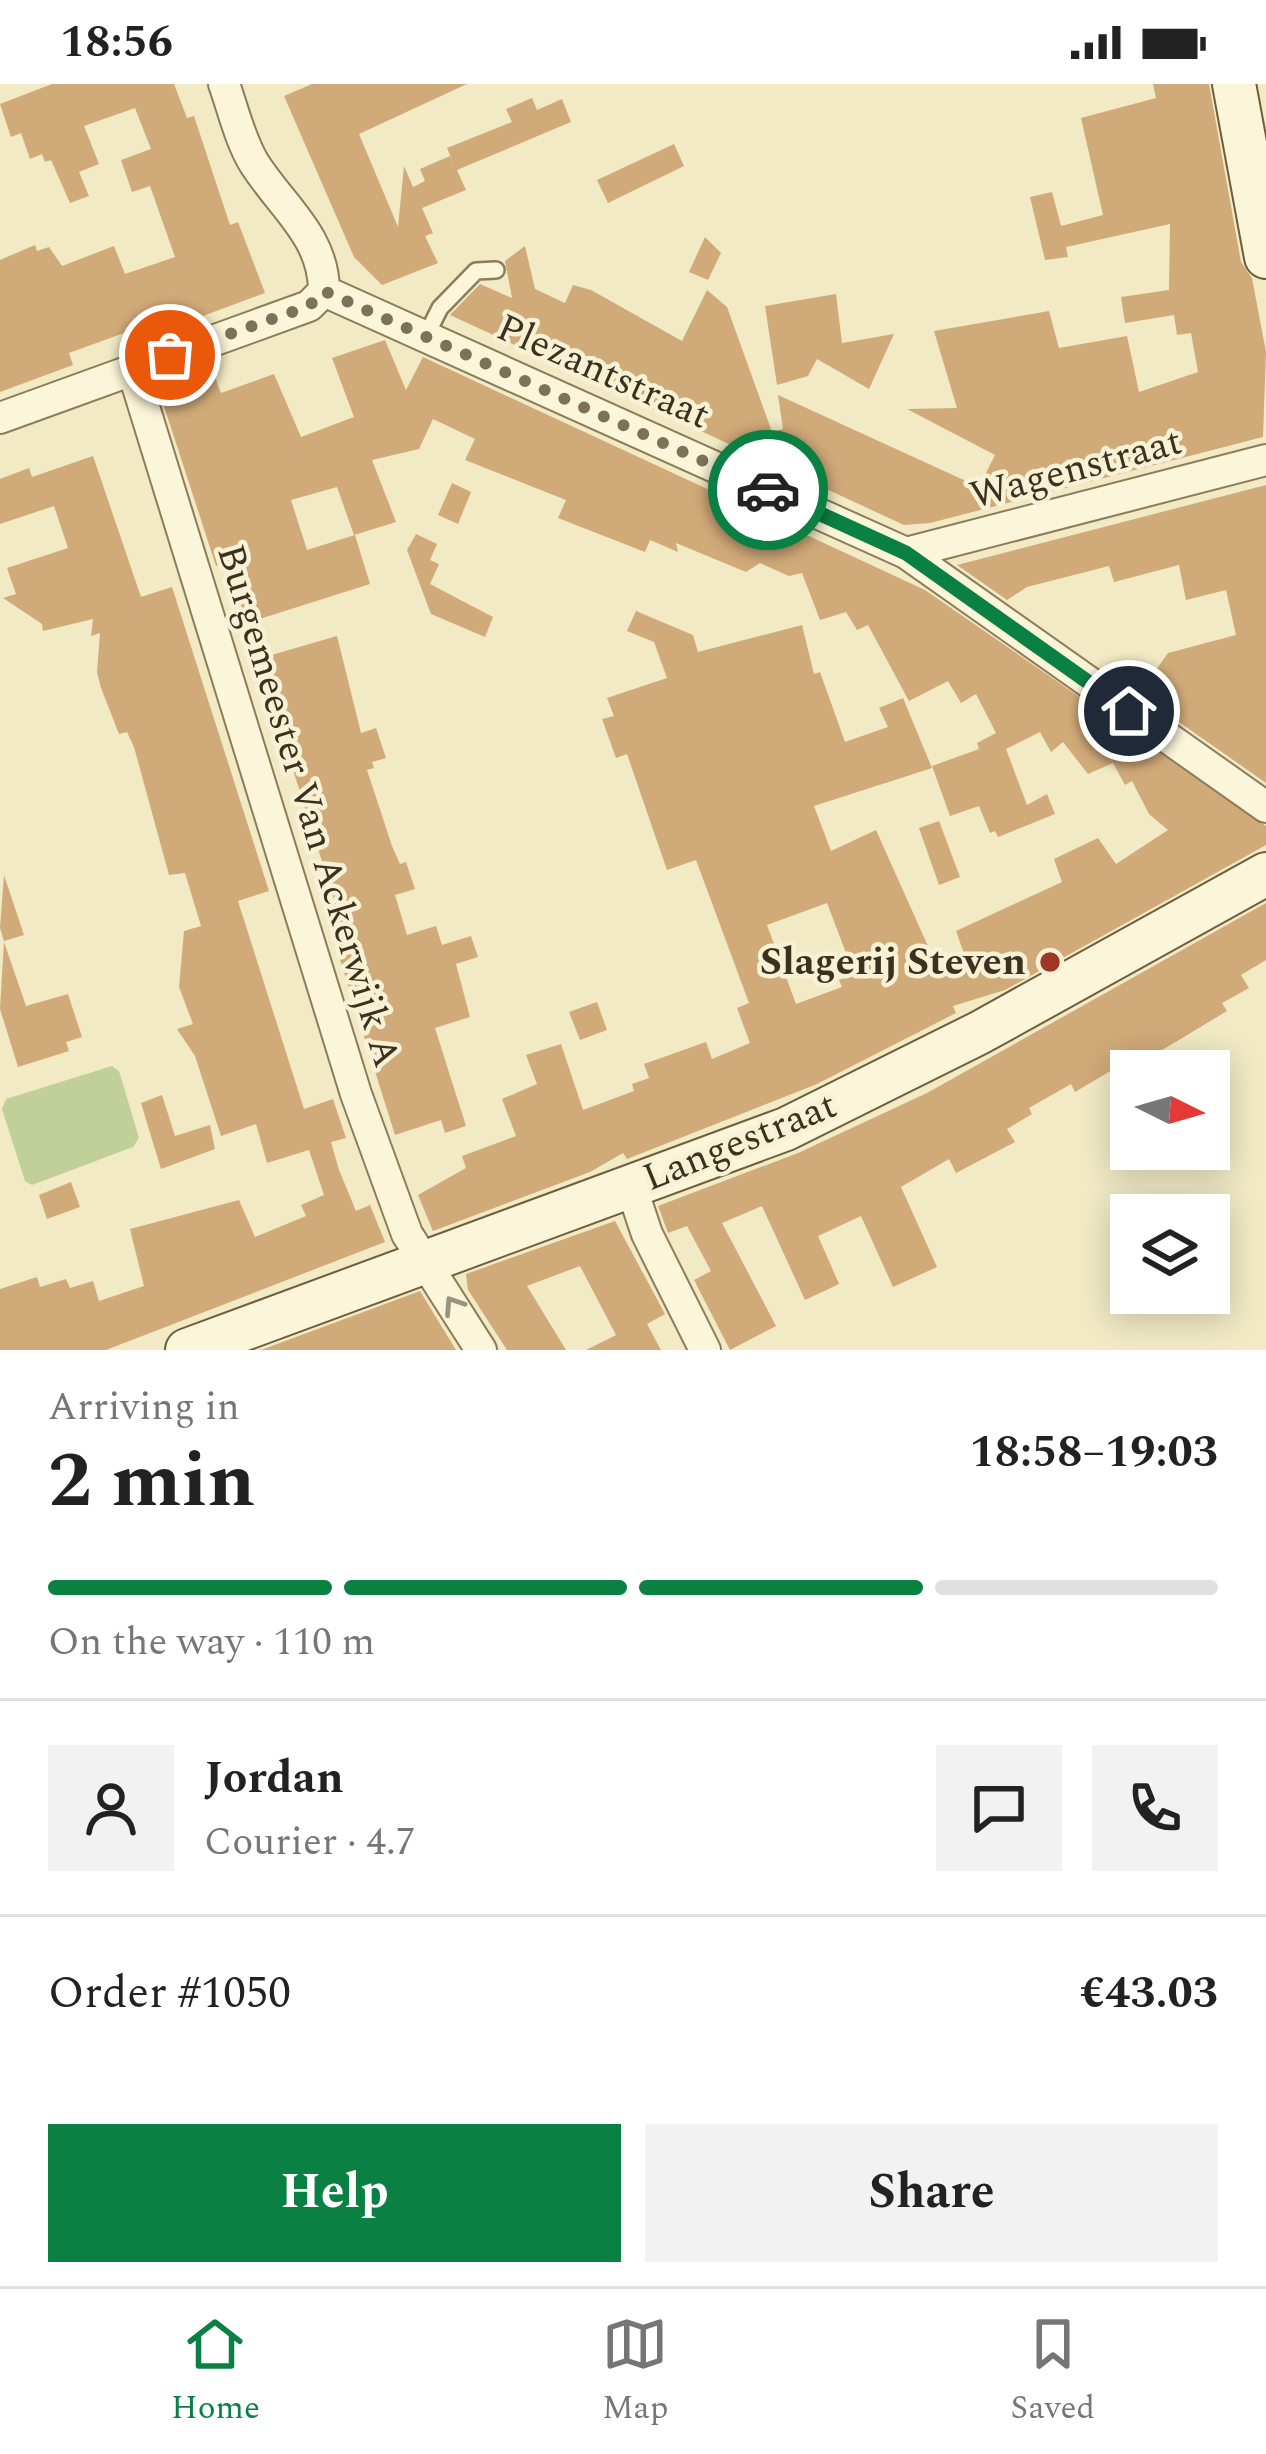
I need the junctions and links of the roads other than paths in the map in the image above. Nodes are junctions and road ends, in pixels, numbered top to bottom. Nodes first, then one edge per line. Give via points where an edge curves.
1 (224, 84) edge
2 (1234, 84) edge
3 (1266, 257) edge
4 (496, 270) dead end
5 (324, 291) junction
6 (426, 336) junction
7 (132, 368) junction
8 (0, 418) edge
9 (1266, 460) edge
10 (906, 553) junction
11 (1266, 807) edge
12 (1266, 874) edge
13 (631, 1186) junction
14 (424, 1261) junction
15 (187, 1350) edge
16 (481, 1350) edge
17 (705, 1350) edge

1 - 5 street via 252,160 314,242
2 - 3 street
4 - 6 lane via 476,272 440,308
5 - 6 street, Plezantstraat
5 - 7 street via 309,306
6 - 10 street, Plezantstraat
7 - 8 street
7 - 14 street, Burgemeester Van Ackerwijk A via 356,1094
9 - 10 street, Wagenstraat
10 - 11 street, Plezantstraat
12 - 13 street, Langestraat via 979,1034 806,1119
13 - 14 street, Langestraat
13 - 17 street
14 - 15 street, Langestraat
16 -> 14 street, Burgemeester Van Ackerwijk A

